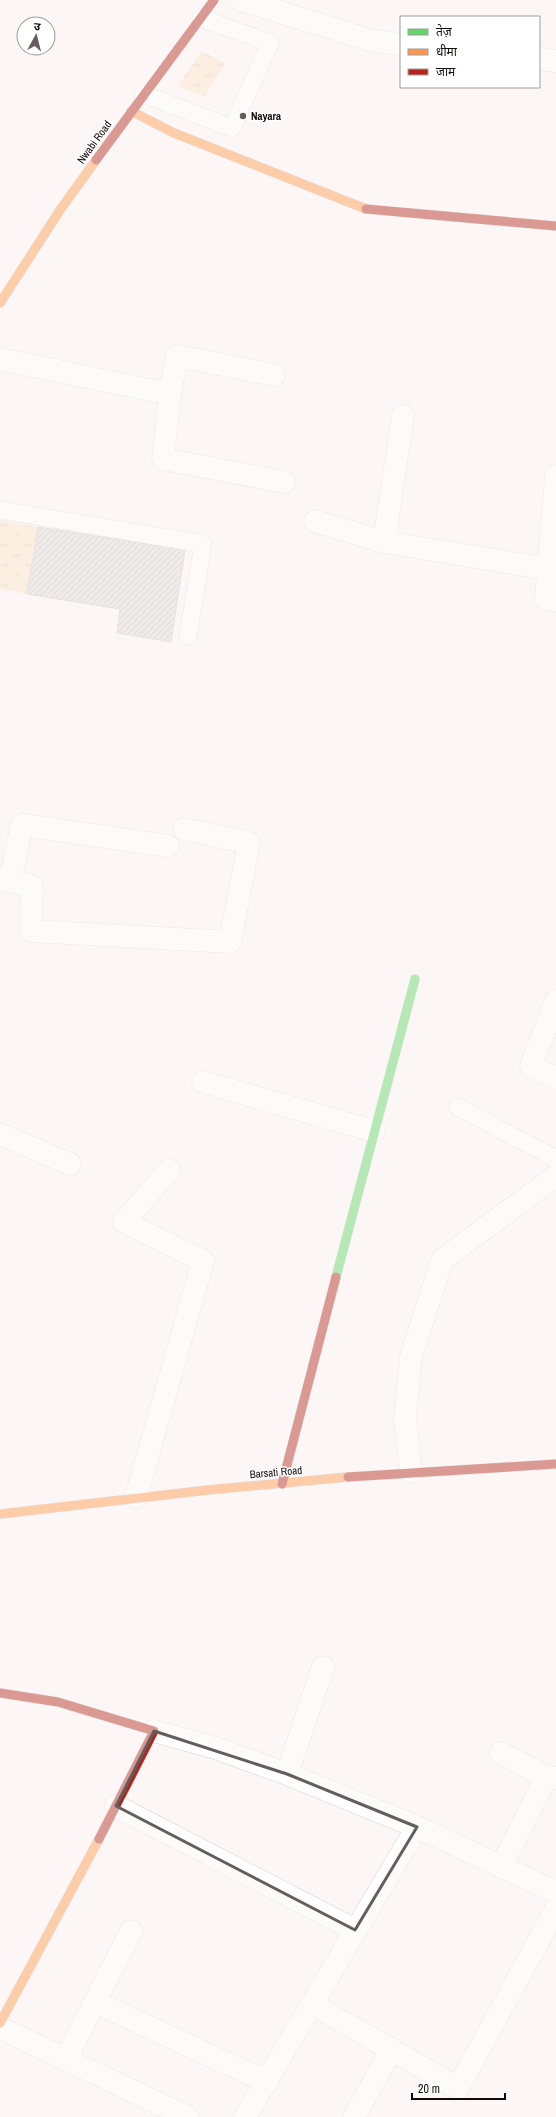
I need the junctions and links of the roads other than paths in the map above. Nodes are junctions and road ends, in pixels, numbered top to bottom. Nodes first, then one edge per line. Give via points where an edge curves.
1 (214, 0) edge
2 (241, 0) edge
3 (201, 18) junction
4 (400, 44) edge
5 (540, 59) edge
6 (556, 61) edge
7 (143, 94) junction
8 (131, 111) junction
9 (556, 226) edge
10 (0, 303) edge
11 (0, 358) edge
12 (274, 375) dead end
13 (170, 394) junction
14 (403, 416) dead end
15 (556, 478) edge
16 (284, 482) dead end
17 (0, 510) edge
18 (315, 521) dead end
19 (384, 542) junction
20 (549, 569) junction
21 (556, 600) edge
22 (188, 636) dead end
23 (184, 830) dead end
24 (168, 846) dead end
25 (5, 880) edge
26 (415, 979) dead end
27 (556, 1001) edge
28 (556, 1078) edge
29 (203, 1082) dead end
30 (458, 1107) dead end
31 (374, 1131) junction
32 (0, 1134) edge
33 (556, 1159) edge
34 (70, 1164) dead end
35 (169, 1170) dead end
36 (556, 1176) edge
37 (556, 1464) edge
38 (411, 1472) junction
39 (282, 1484) junction
40 (136, 1497) junction
41 (0, 1514) edge
42 (323, 1667) dead end
43 (0, 1693) edge
44 (154, 1731) junction
45 (501, 1753) dead end
46 (287, 1774) junction
47 (551, 1778) edge
48 (116, 1806) junction
49 (417, 1827) junction
50 (501, 1867) junction
51 (556, 1892) edge
52 (556, 1910) edge
53 (355, 1930) junction
54 (131, 1931) dead end
55 (95, 2002) junction
56 (312, 2004) junction
57 (0, 2023) edge
58 (0, 2028) edge
59 (392, 2050) junction
60 (66, 2060) junction
61 (267, 2082) junction
62 (188, 2117) edge
63 (246, 2117) edge
64 (354, 2117) edge

1 - 3 street, Nwabi Road
2 - 4 street via 373,41
3 - 7 street, Nwabi Road
3 - 7 lane via 270,43 232,128
5 - 6 street
7 - 8 street, Nwabi Road
8 - 9 street via 174,133 362,209
8 - 10 street, Nwabi Road via 60,210
11 - 13 street
12 - 13 street via 177,356
13 - 16 street via 163,459
14 - 19 street
15 - 20 street
17 - 22 lane via 203,544
18 - 19 street
19 - 20 street
20 - 21 street via 546,599
23 - 25 street via 250,843 230,942 32,931 32,886
24 - 25 street via 22,825
26 - 31 street
27 - 28 street via 531,1066
29 - 31 street
30 - 33 lane
31 - 39 street
32 - 34 street
35 - 40 street via 124,1222 203,1261
36 - 38 street via 442,1260 411,1357 405,1416
37 - 38 street, Barsati Road
38 - 39 street, Barsati Road
39 - 40 street, Barsati Road
40 - 41 street, Barsati Road
42 - 46 street
43 - 44 street via 58,1702
44 - 46 street via 215,1748
44 - 48 street
45 - 47 street
46 - 49 street
47 - 50 street
48 - 53 street
48 - 57 street
49 - 50 street
49 - 53 street
50 - 51 street
52 - 59 street via 458,2088
53 - 56 street
54 - 55 street
55 - 60 street
55 - 61 street
56 - 59 street
56 - 61 street
58 - 60 street
59 - 64 street
60 - 62 street
61 - 63 street

